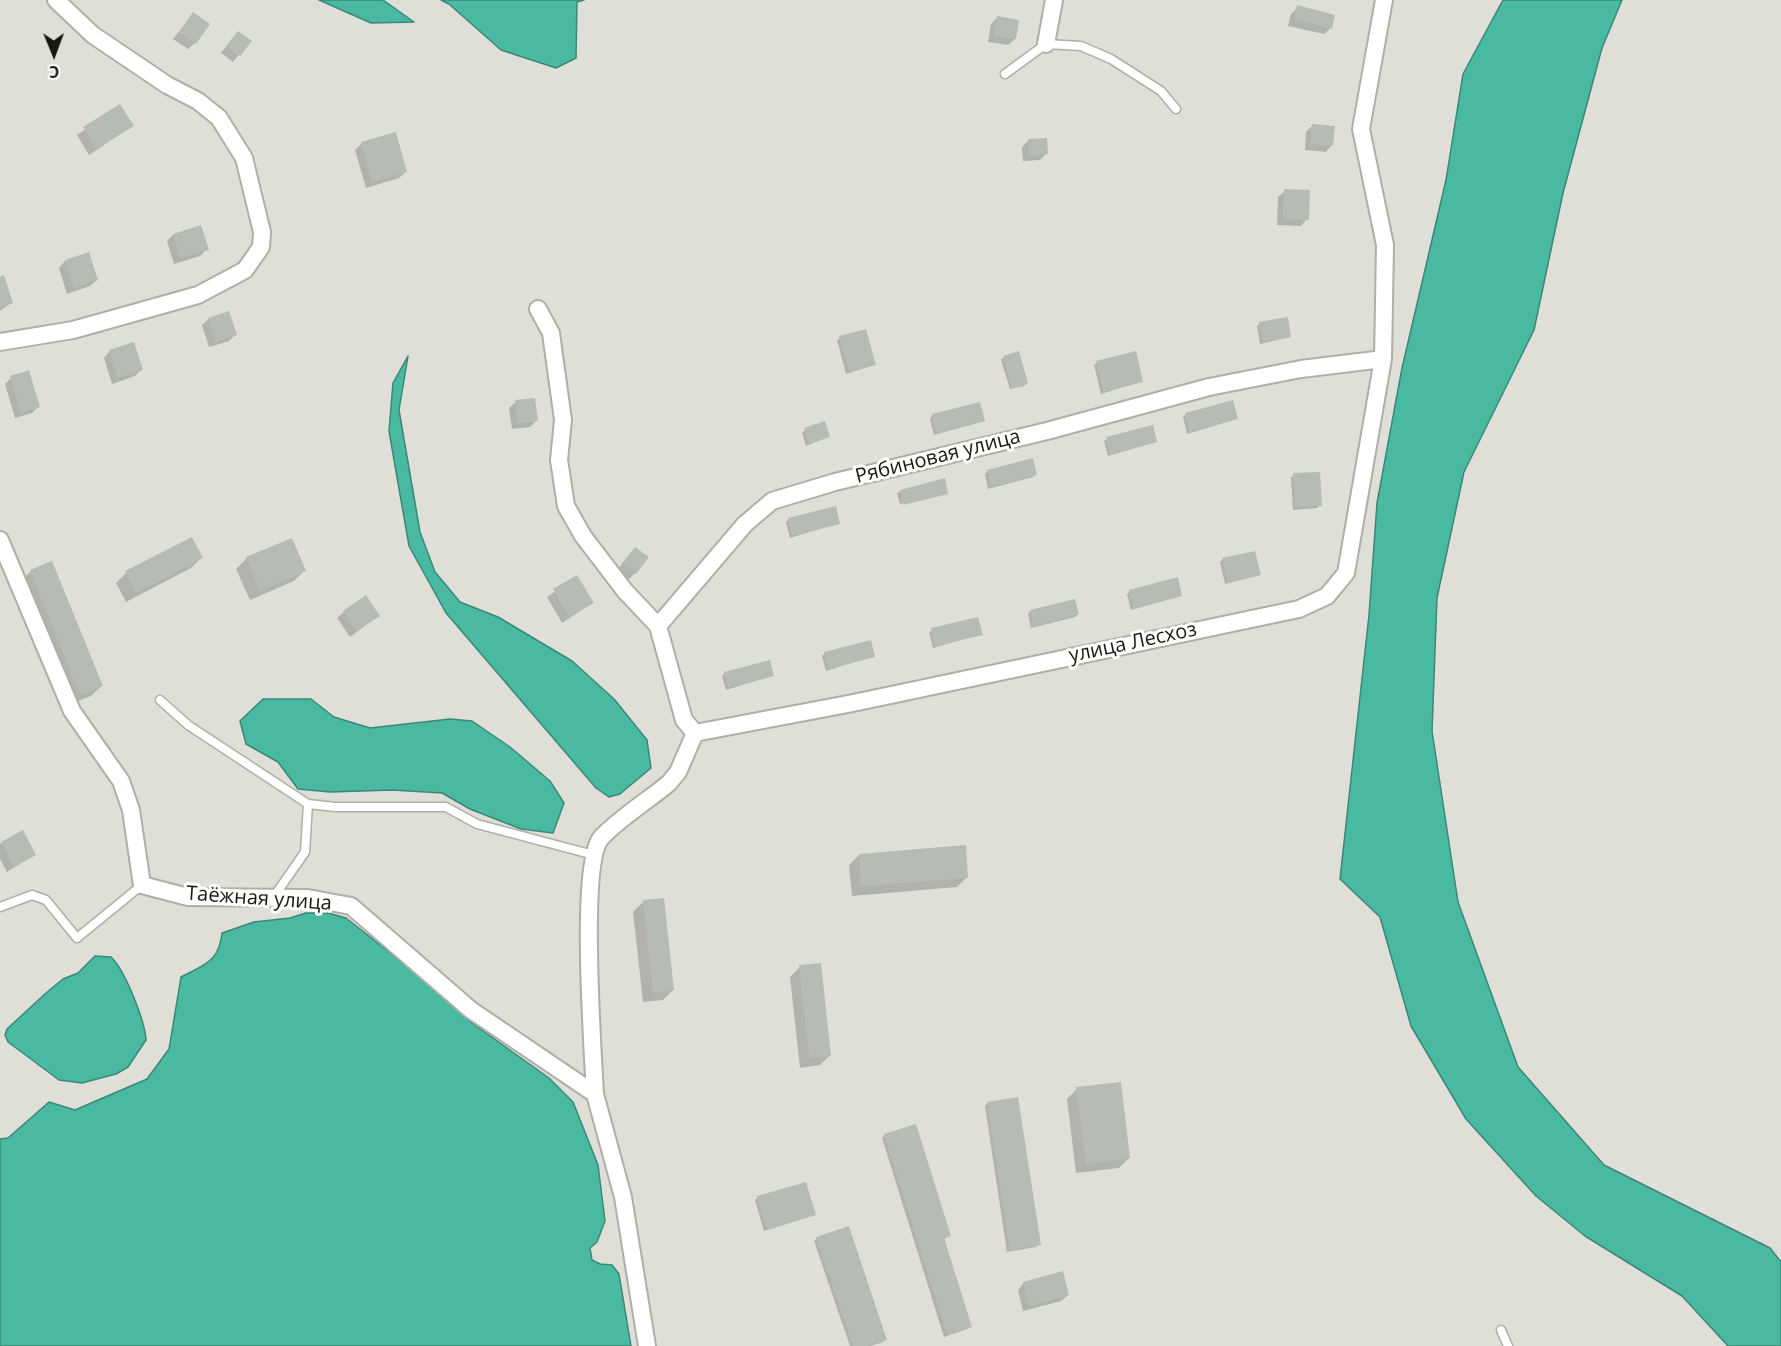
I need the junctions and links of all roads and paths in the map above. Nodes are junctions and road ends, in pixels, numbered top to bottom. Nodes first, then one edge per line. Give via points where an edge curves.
1 (56, 0) edge
2 (1054, 0) edge
3 (1384, 0) edge
4 (1046, 44) junction
5 (1005, 74) dead end
6 (1176, 110) dead end
7 (538, 309) dead end
8 (0, 342) edge
9 (1383, 359) junction
10 (0, 540) edge
11 (658, 626) junction
12 (160, 700) dead end
13 (695, 733) junction
14 (308, 804) junction
15 (594, 855) junction
16 (142, 885) junction
17 (273, 898) junction
18 (0, 907) edge
19 (595, 1094) junction
20 (1501, 1330) dead end
21 (647, 1346) edge
22 (1508, 1346) edge

1 - 8 street via 93,35 219,118 244,158 262,232 261,247 245,270 198,295 73,330
2 - 4 street
3 - 9 street, улица Лесхоз via 1361,129 1385,245
4 - 5 lane
4 - 6 lane via 1082,46 1110,60 1161,91
7 - 11 street via 551,333 562,409 559,460 566,506 583,536 625,591
9 - 11 street, Рябиновая улица via 1301,369 1209,387 772,501 746,524
9 - 13 street, улица Лесхоз via 1346,573 1328,596 1299,609 853,704
10 - 16 street via 72,711 121,781 131,810
11 - 13 street via 684,720
12 - 14 lane via 188,725
13 - 15 street via 669,783 600,839
14 - 15 lane via 446,807 477,824
14 - 17 lane via 305,852
15 - 19 street via 588,925
16 - 17 street, Таёжная улица via 188,897
16 - 18 lane via 77,938 46,900 32,895
17 - 19 street, Таёжная улица via 308,898 351,906 471,1011
19 - 21 street via 623,1197
20 - 22 lane

